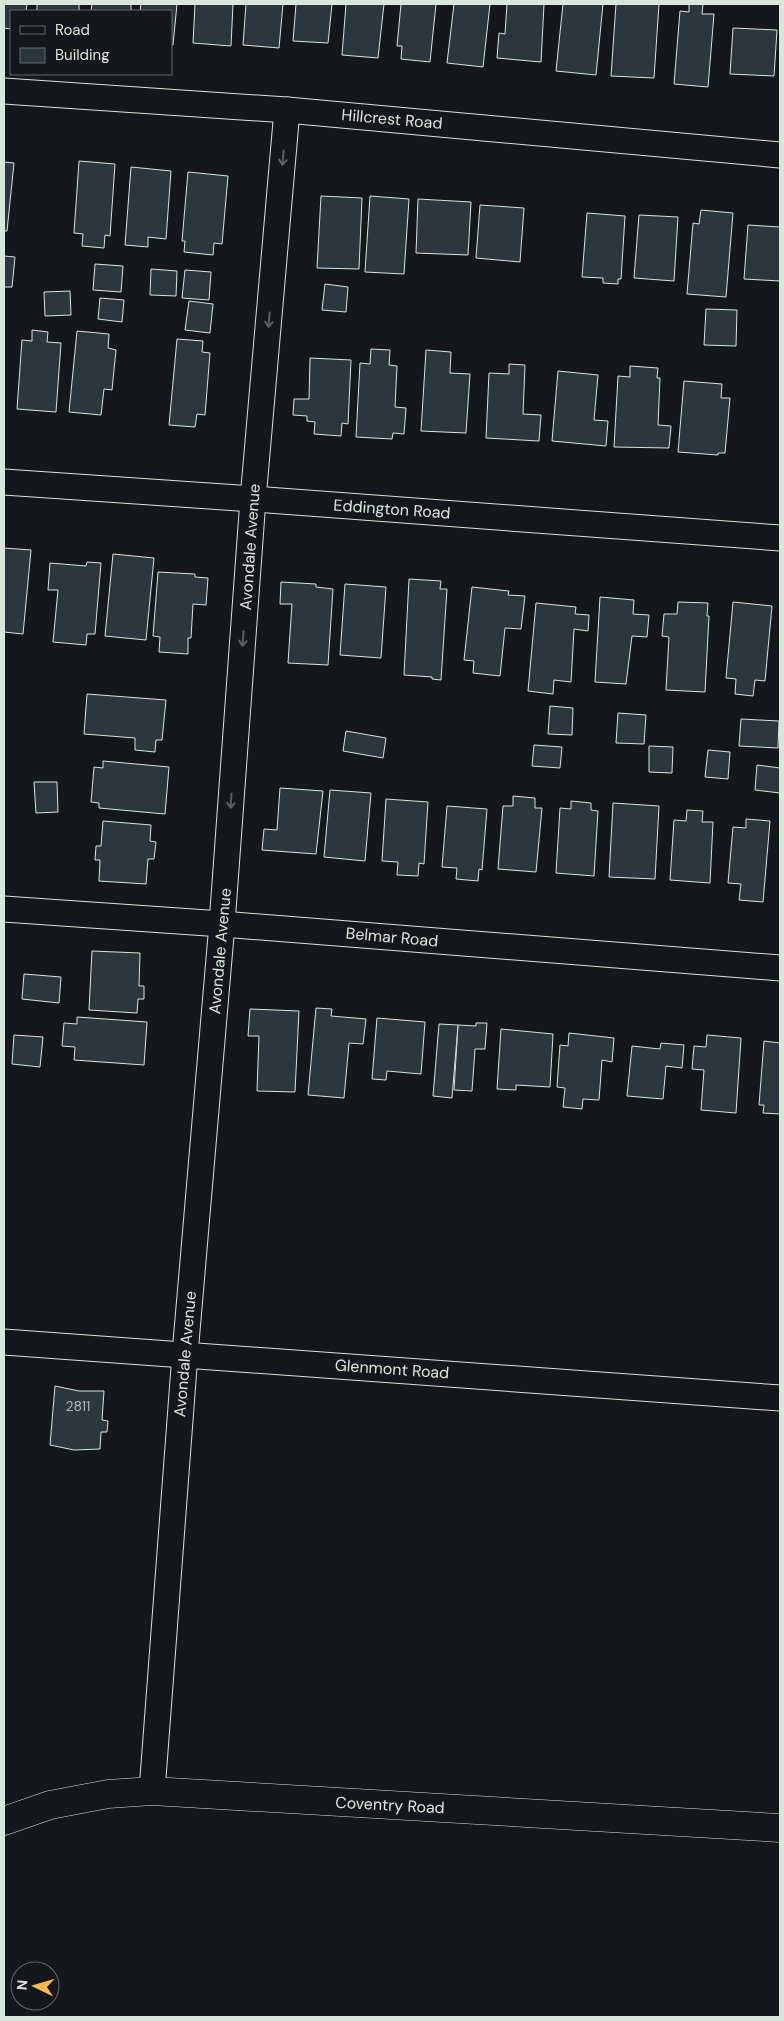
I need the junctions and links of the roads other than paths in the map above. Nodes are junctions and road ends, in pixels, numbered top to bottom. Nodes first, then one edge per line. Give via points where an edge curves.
1 (4, 91) edge
2 (287, 110) junction
3 (780, 155) edge
4 (4, 482) edge
5 (253, 498) junction
6 (780, 538) edge
7 (4, 909) edge
8 (222, 924) junction
9 (780, 968) edge
10 (4, 1342) edge
11 (185, 1354) junction
12 (780, 1398) edge
13 (152, 1791) junction
14 (4, 1821) edge
15 (780, 1828) edge

1 - 2 street, Hillcrest Road
2 - 3 street, Hillcrest Road
2 -> 5 street, Avondale Avenue
4 - 5 street, Eddington Road
5 - 6 street, Eddington Road
5 -> 8 street, Avondale Avenue
7 - 8 street, Belmar Road
8 - 9 street, Belmar Road
8 - 11 street, Avondale Avenue
10 - 11 street, Glenmont Road
11 - 12 street, Glenmont Road
11 - 13 street, Avondale Avenue
13 - 14 street, Coventry Road via 108,1794 50,1805
13 - 15 street, Coventry Road

